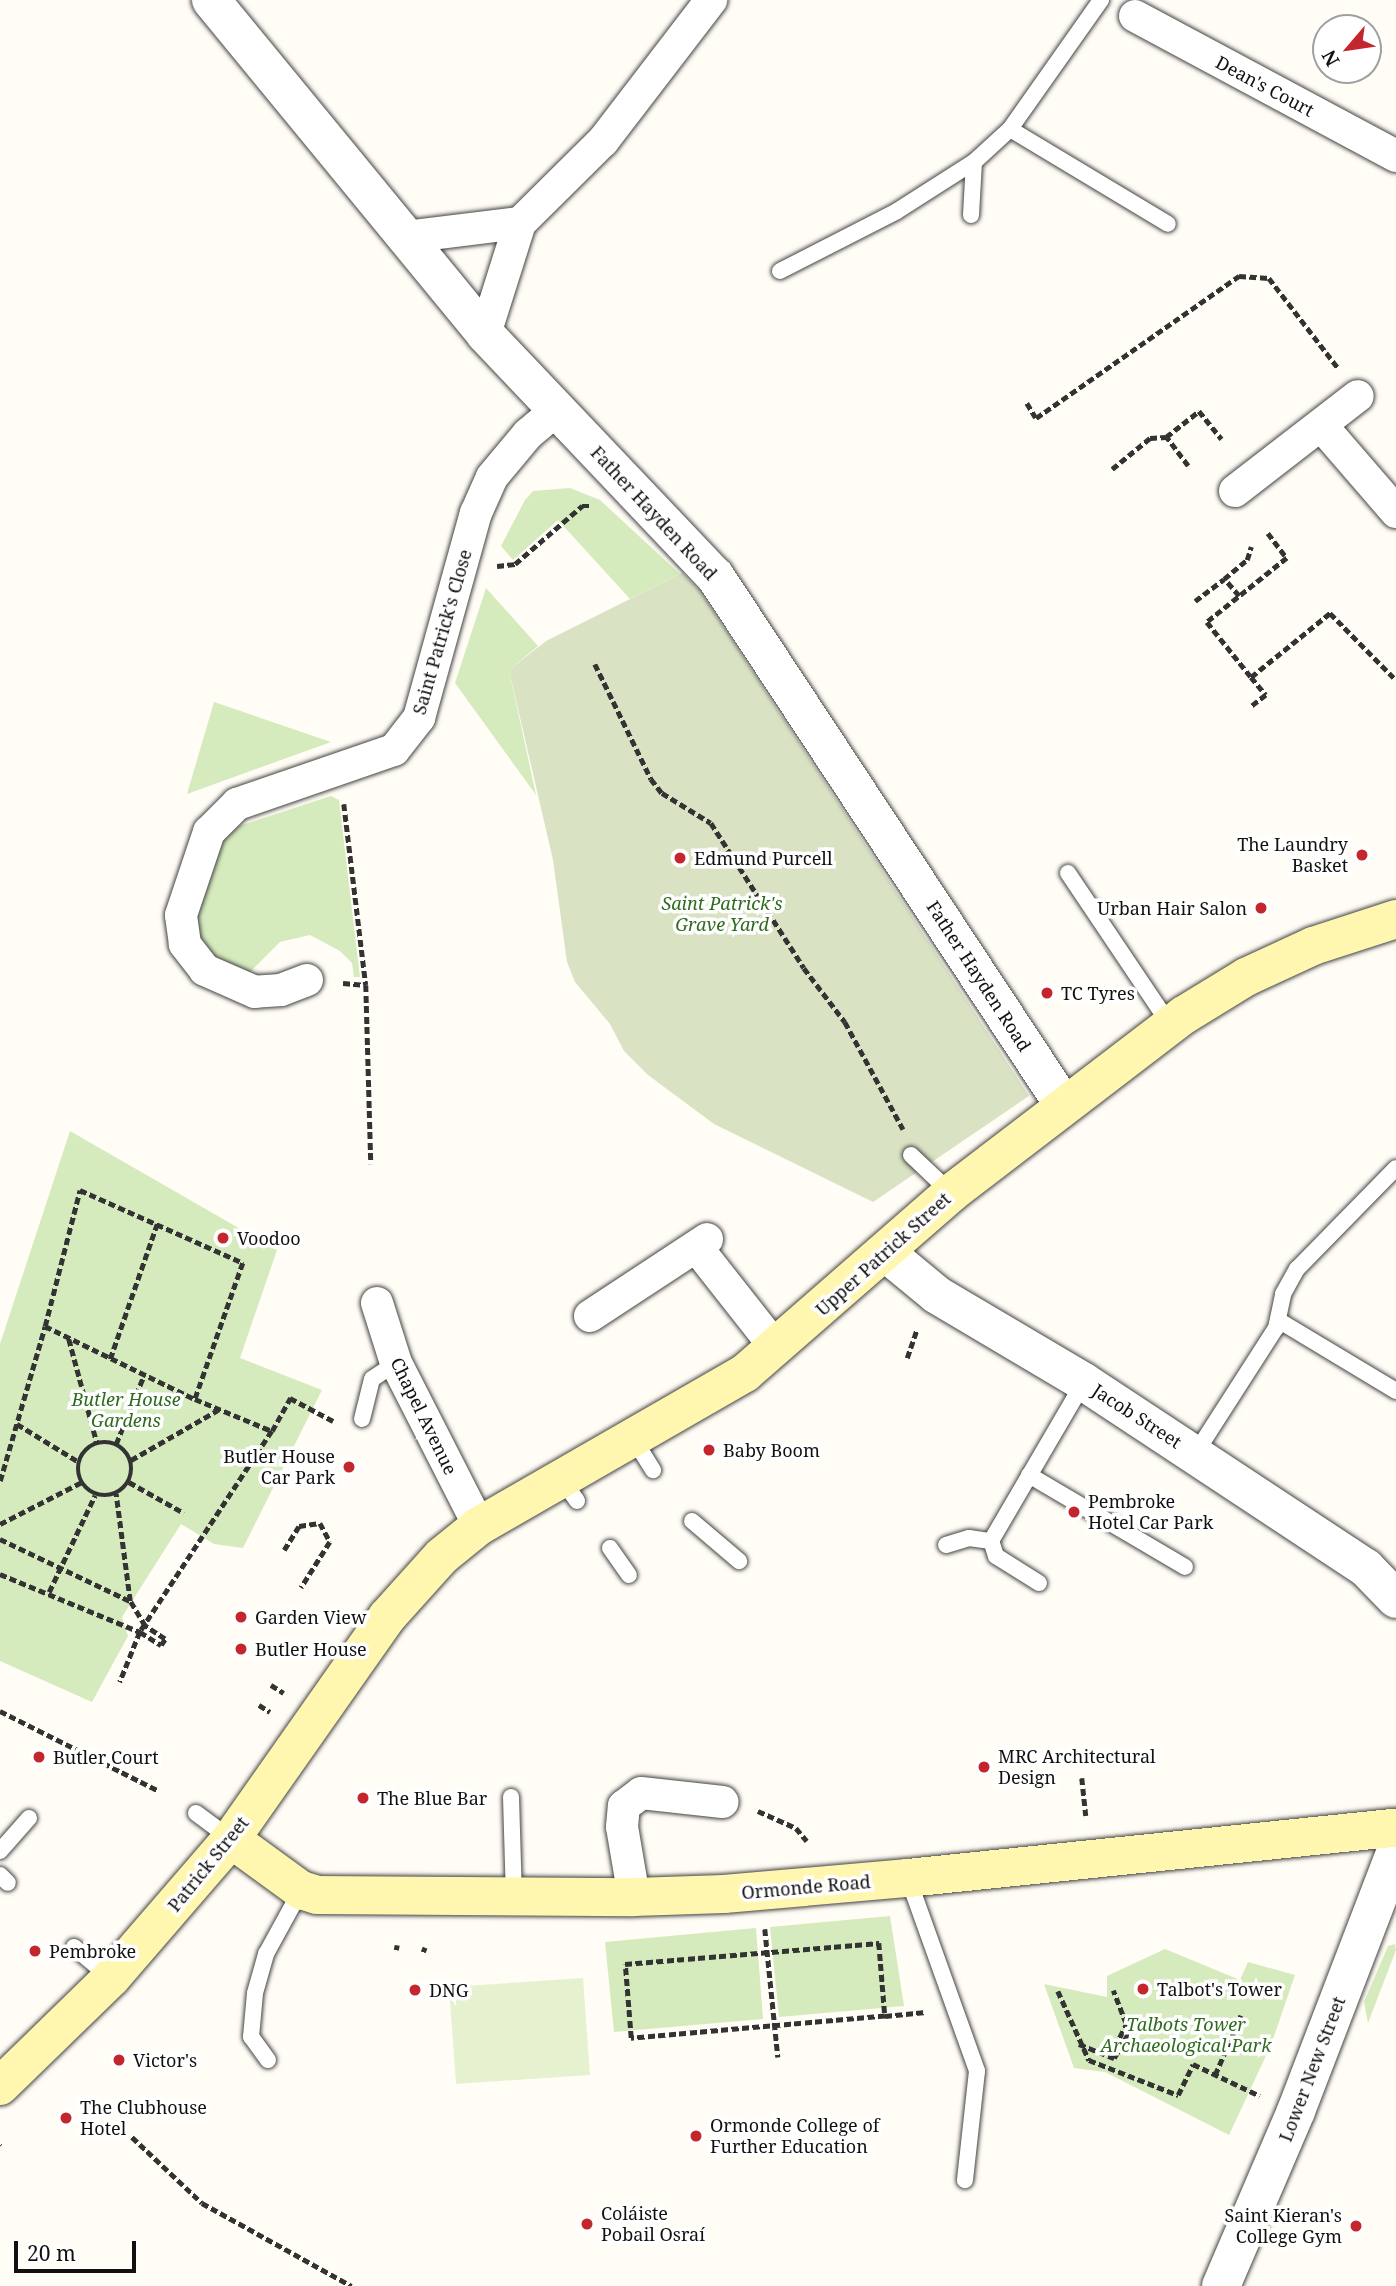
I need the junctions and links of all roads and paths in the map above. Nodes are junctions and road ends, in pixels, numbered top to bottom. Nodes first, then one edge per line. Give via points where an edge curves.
1 (211, 0) edge
2 (711, 0) edge
3 (1101, 0) edge
4 (693, 14) edge
5 (1135, 16) dead end
6 (1010, 129) junction
7 (1396, 156) edge
8 (974, 162) junction
9 (971, 215) dead end
10 (520, 223) junction
11 (1168, 224) dead end
12 (406, 237) junction
13 (780, 271) dead end
14 (485, 334) junction
15 (1332, 360) dead end
16 (1358, 396) dead end
17 (1027, 403) dead end
18 (557, 410) junction
19 (1321, 425) junction
20 (1166, 437) junction
21 (1222, 439) dead end
22 (1188, 466) dead end
23 (1112, 469) dead end
24 (1235, 491) dead end
25 (596, 506) dead end
26 (1396, 512) edge
27 (1268, 533) dead end
28 (1251, 547) dead end
29 (463, 561) junction
30 (1224, 579) junction
31 (1239, 596) junction
32 (1195, 601) dead end
33 (595, 664) dead end
34 (1251, 677) junction
35 (1396, 680) edge
36 (1252, 706) dead end
37 (340, 768) junction
38 (1068, 873) dead end
39 (1396, 919) edge
40 (306, 980) dead end
41 (1171, 1026) junction
42 (1063, 1104) junction
43 (911, 1155) joint
44 (371, 1164) dead end
45 (1396, 1168) edge
46 (951, 1193) junction
47 (157, 1224) junction
48 (885, 1252) junction
49 (377, 1303) dead end
50 (590, 1316) dead end
51 (1278, 1320) junction
52 (919, 1323) dead end
53 (45, 1326) junction
54 (69, 1339) junction
55 (776, 1348) junction
56 (907, 1358) dead end
57 (110, 1359) junction
58 (396, 1363) junction
59 (144, 1376) junction
60 (1084, 1382) junction
61 (1396, 1391) edge
62 (195, 1399) junction
63 (314, 1407) dead end
64 (219, 1409) junction
65 (362, 1419) dead end
66 (17, 1424) junction
67 (272, 1431) junction
68 (633, 1438) junction
69 (97, 1443) junction
70 (116, 1444) junction
71 (1195, 1454) junction
72 (131, 1460) junction
73 (79, 1462) junction
74 (653, 1471) dead end
75 (1029, 1475) junction
76 (0, 1481) edge
77 (82, 1482) junction
78 (128, 1482) junction
79 (95, 1494) junction
80 (116, 1494) junction
81 (184, 1513) dead end
82 (692, 1521) dead end
83 (0, 1524) edge
84 (479, 1526) junction
85 (0, 1539) edge
86 (991, 1541) junction
87 (946, 1545) dead end
88 (610, 1548) dead end
89 (285, 1550) dead end
90 (739, 1561) dead end
91 (1185, 1567) dead end
92 (61, 1568) junction
93 (0, 1574) edge
94 (629, 1575) dead end
95 (1039, 1583) dead end
96 (301, 1588) dead end
97 (49, 1592) junction
98 (1392, 1592) edge
99 (131, 1601) junction
100 (387, 1617) joint
101 (145, 1626) junction
102 (140, 1632) junction
103 (120, 1682) dead end
104 (271, 1685) dead end
105 (284, 1693) dead end
106 (259, 1705) dead end
107 (0, 1712) edge
108 (270, 1712) dead end
109 (1082, 1778) dead end
110 (157, 1790) dead end
111 (511, 1797) dead end
112 (723, 1802) joint
113 (195, 1813) dead end
114 (1086, 1816) dead end
115 (29, 1818) dead end
116 (1396, 1828) edge
117 (6, 1831) edge
118 (231, 1839) junction
119 (807, 1841) dead end
120 (1396, 1850) edge
121 (0, 1851) edge
122 (908, 1878) junction
123 (302, 1890) junction
124 (760, 1891) junction
125 (514, 1896) junction
126 (634, 1896) junction
127 (74, 1947) dead end
128 (767, 1952) junction
129 (111, 1978) junction
130 (1113, 1990) dead end
131 (1058, 1991) dead end
132 (955, 2010) junction
133 (1241, 2015) dead end
134 (885, 2016) junction
135 (1138, 2017) dead end
136 (774, 2026) junction
137 (1078, 2044) junction
138 (1110, 2056) junction
139 (778, 2057) dead end
140 (268, 2060) dead end
141 (1215, 2075) junction
142 (0, 2087) edge
143 (1296, 2111) junction
144 (132, 2137) dead end
145 (965, 2180) dead end
146 (352, 2286) edge
147 (1221, 2286) edge

1 - 12 street, Father Hayden Road
2 - 4 street
3 - 6 lane
4 - 10 street via 603,141
5 - 7 street, Dean's Court
6 - 8 lane
6 - 11 lane
8 - 9 lane
8 - 13 lane via 897,211
10 - 12 street
10 - 14 street
12 - 14 street, Father Hayden Road
14 - 18 street, Father Hayden Road
15 - 17 path via 1269,278 1239,276 1036,418
16 - 19 street
18 - 29 street, Saint Patrick's Close via 528,434 492,477
18 - 42 street, Father Hayden Road via 715,576
19 - 24 street
19 - 26 street
20 - 21 path via 1199,411
20 - 22 path
20 - 23 path via 1150,439
25 - 29 path via 582,506 515,564 486,568
27 - 31 path via 1287,558
28 - 30 path via 1247,560
29 - 37 street, Saint Patrick's Close via 419,718 394,750
30 - 31 path
30 - 32 path
31 - 34 path via 1207,622
33 - 43 path via 651,779 662,793 711,823 804,968 845,1022 903,1130
34 - 35 path via 1330,613
34 - 36 path via 1266,695
37 - 40 street, Saint Patrick's Close via 237,804 209,832 181,915 185,944 205,970 256,992 281,990
37 - 44 path via 366,985
38 - 41 lane
39 - 41 main road, Upper Patrick Street via 1313,946 1246,977
41 - 42 main road, Upper Patrick Street
42 - 46 main road, Upper Patrick Street
43 - 46 lane
45 - 51 lane via 1297,1269 1283,1294
46 - 48 main road, Upper Patrick Street
47 - 53 path via 80,1190
47 - 57 path
47 - 62 path via 243,1263
48 - 55 main road, Upper Patrick Street
48 - 60 street, Jacob Street via 937,1295
49 - 58 street, Chapel Avenue
50 - 55 street via 702,1244
51 - 61 lane
51 - 71 lane
52 - 56 path
53 - 54 path
53 - 66 path
54 - 57 path
54 - 69 path
55 - 68 main road, Upper Patrick Street via 745,1373
57 - 59 path
58 - 65 lane via 372,1379
58 - 84 street, Chapel Avenue
59 - 62 path
59 - 70 path
60 - 71 street, Jacob Street
60 - 75 lane
62 - 64 path
63 - 67 path via 290,1398
64 - 67 path
64 - 72 path
66 - 73 path
66 - 76 path
67 - 101 path
68 - 74 lane
68 - 84 main road, Upper Patrick Street via 569,1489
69 - 70 path
69 - 73 path
70 - 72 path
71 - 98 street, Jacob Street via 1366,1569
72 - 78 path
73 - 77 path
75 - 86 lane
75 - 91 lane
77 - 79 path
77 - 83 path
78 - 80 path
78 - 81 path
79 - 80 path
79 - 92 path
80 - 99 path
82 - 90 lane
84 - 100 main road, Upper Patrick Street via 442,1556
85 - 92 path
86 - 87 lane via 969,1538
86 - 95 lane via 996,1556
88 - 94 lane
89 - 96 path via 299,1526 320,1523 330,1542
92 - 97 path
92 - 99 path
93 - 97 path
97 - 102 path
99 - 101 path
100 - 118 main road, Patrick Street
101 - 102 path
101 - 102 path via 164,1639 161,1645
102 - 103 path
104 - 105 path
106 - 108 path
107 - 110 path
109 - 114 path
111 - 125 lane
112 - 119 path via 772,1814 796,1828
112 - 126 street via 641,1794 624,1806 621,1827
113 - 118 lane
115 - 117 lane
116 - 122 main road, Ormonde Road
117 - 121 lane
118 - 123 main road, Ormonde Road
118 - 129 main road, Patrick Street
120 - 143 street, Lower New Street
122 - 124 main road, Ormonde Road
122 - 132 lane
123 - 125 main road, Ormonde Road via 317,1895
123 - 140 lane via 266,1954 255,1993 251,2037
124 - 126 main road, Ormonde Road
124 - 128 path
125 - 126 main road, Ormonde Road
127 - 129 lane
128 - 134 path via 879,1943
128 - 136 path
128 - 136 path via 625,1964 630,2025 632,2038
129 - 142 main road, Patrick Street
130 - 138 path via 1126,2024
131 - 137 path
132 - 134 path
132 - 145 lane via 977,2071
133 - 141 path
134 - 136 path
135 - 138 path via 1114,2058
136 - 139 path
137 - 138 path
137 - 141 path via 1089,2060 1178,2095 1193,2064
141 - 143 path
143 - 147 street, Lower New Street
144 - 146 path via 202,2203

